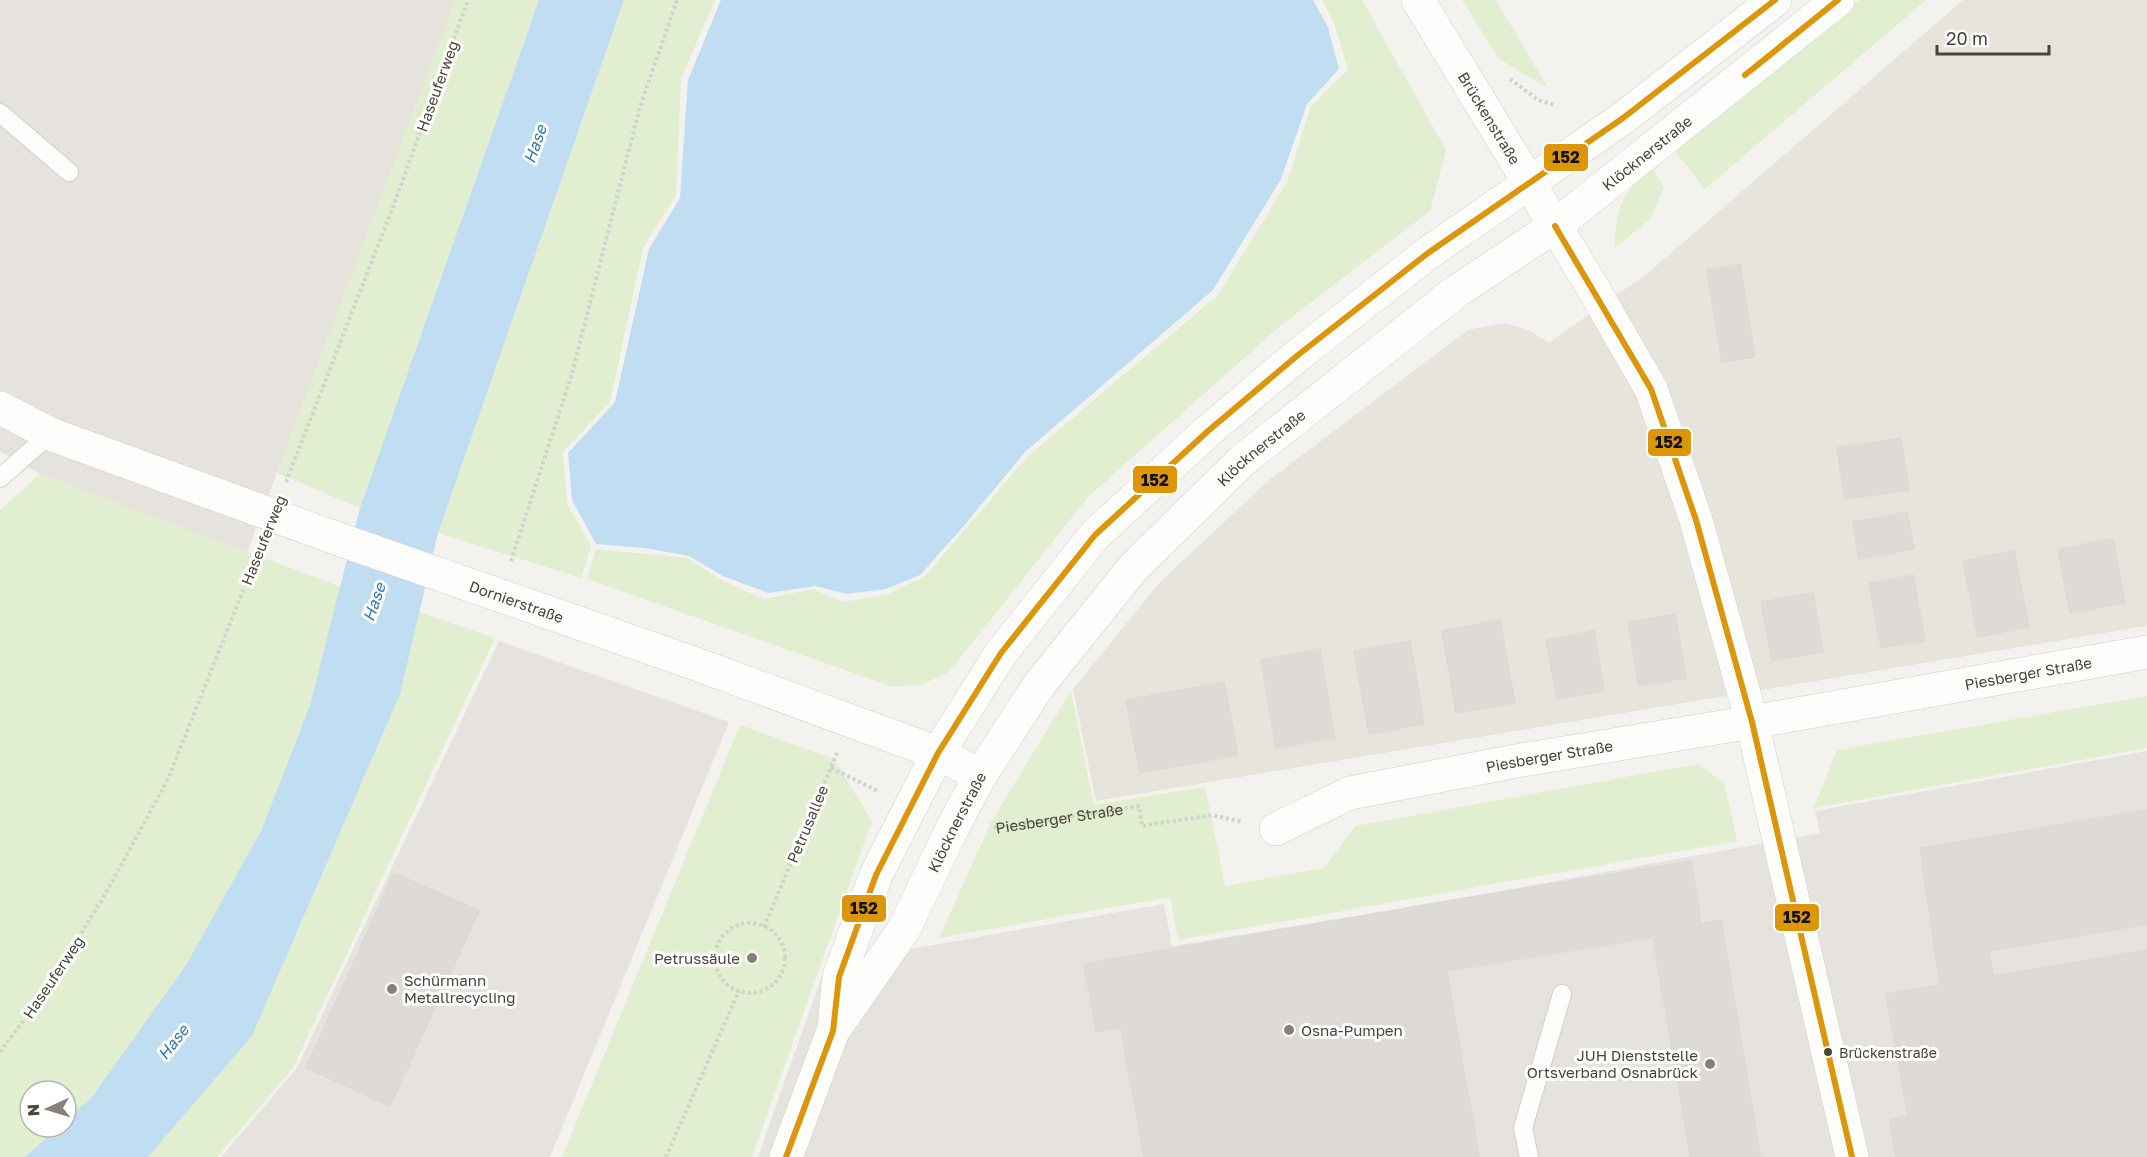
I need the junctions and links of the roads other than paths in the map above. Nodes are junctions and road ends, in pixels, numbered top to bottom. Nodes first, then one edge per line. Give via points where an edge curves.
1 (1418, 0) edge
2 (1775, 0) edge
3 (1838, 0) edge
4 (0, 113) edge
5 (69, 172) dead end
6 (1528, 184) junction
7 (1555, 226) junction
8 (0, 408) edge
9 (50, 434) junction
10 (0, 478) edge
11 (2147, 652) edge
12 (1752, 722) junction
13 (938, 753) junction
14 (980, 776) junction
15 (1276, 829) road end
16 (1562, 994) dead end
17 (833, 1031) junction
18 (786, 1157) edge
19 (1529, 1157) edge
20 (1852, 1157) edge

1 - 6 street, Brückenstraße
2 - 6 street, Klöcknerstraße via 1623,118
3 - 7 street, Klöcknerstraße
4 - 5 lane
6 - 7 street, Brückenstraße
6 - 13 street, Klöcknerstraße via 1428,253 1298,355 1095,535 1000,653
7 - 12 street, Brückenstraße via 1651,389 1696,520
7 - 14 street, Klöcknerstraße via 1457,291 1244,460 1133,568 1039,685
8 - 9 street, Dornierstraße
9 - 10 lane
9 - 13 street, Dornierstraße
11 - 12 street, Piesberger Straße
12 - 15 street, Piesberger Straße via 1350,793
12 - 20 street, Brückenstraße
13 - 14 street, Dornierstraße
13 - 17 street, Klöcknerstraße via 876,875 839,977
14 - 17 street, Klöcknerstraße via 903,929
16 - 19 lane via 1523,1128
17 - 18 street, Klöcknerstraße

